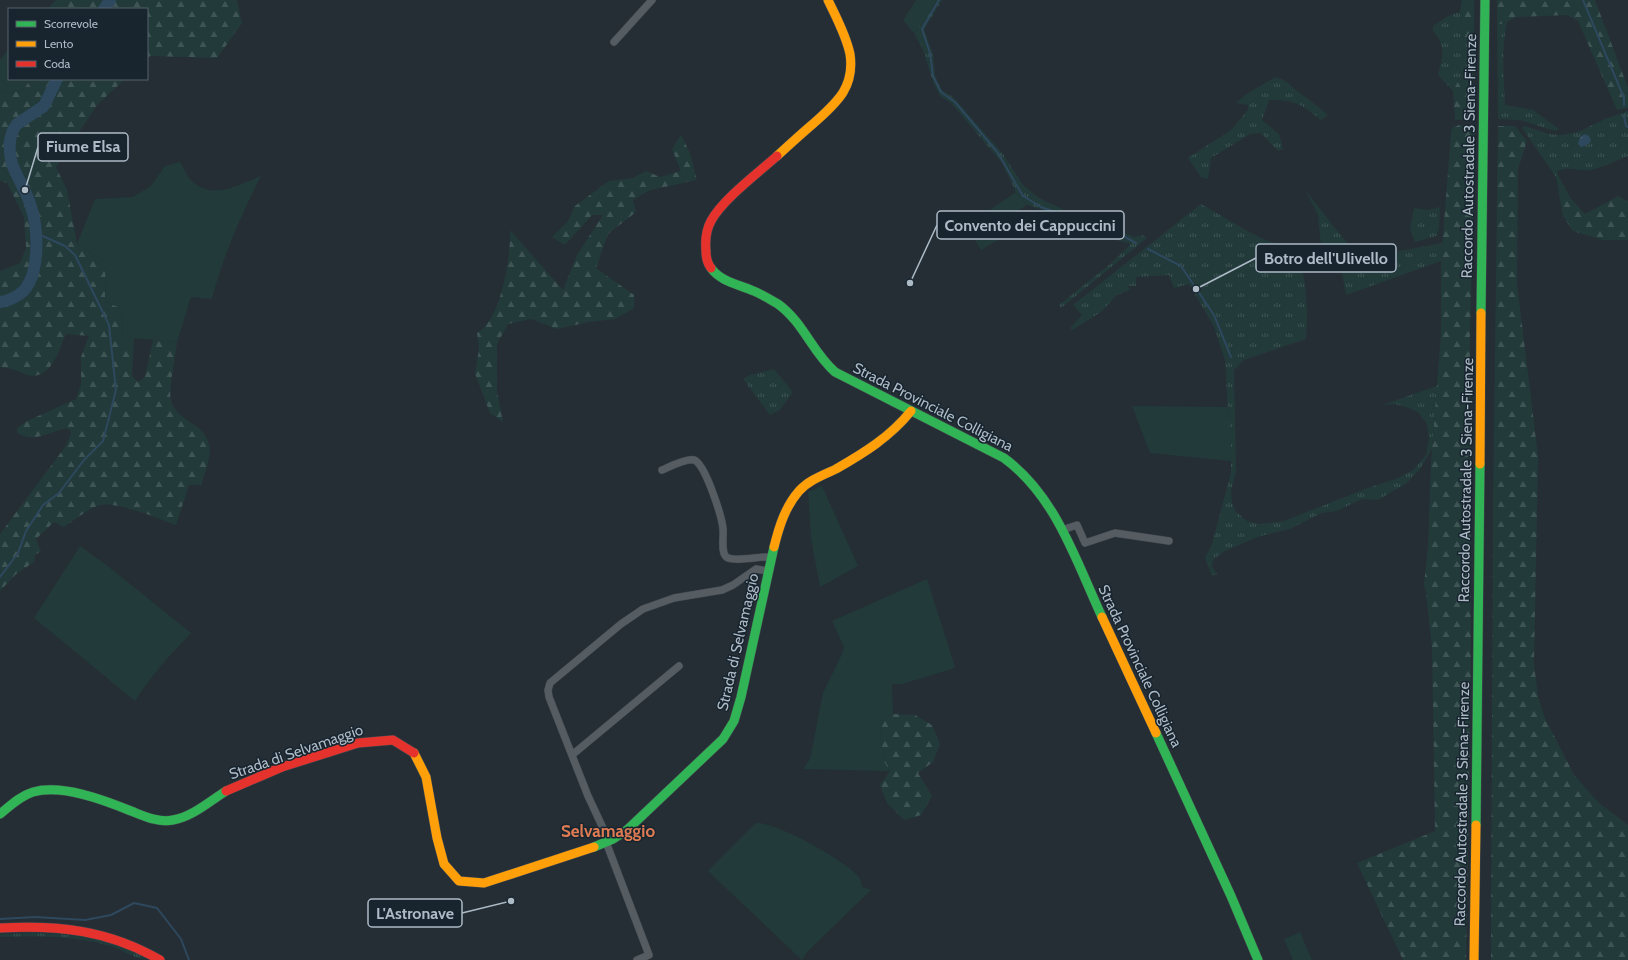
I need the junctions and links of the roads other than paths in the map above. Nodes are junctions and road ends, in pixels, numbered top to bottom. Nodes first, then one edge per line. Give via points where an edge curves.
1 (652, 0) edge
2 (828, 0) edge
3 (1485, 0) edge
4 (1492, 0) edge
5 (614, 42) dead end
6 (911, 411) junction
7 (662, 470) dead end
8 (1062, 530) junction
9 (1169, 541) dead end
10 (772, 557) junction
11 (768, 571) junction
12 (679, 666) dead end
13 (572, 755) junction
14 (0, 814) edge
15 (607, 842) junction
16 (0, 928) edge
17 (160, 960) edge
18 (636, 960) edge
19 (1258, 960) edge
20 (1474, 960) edge
21 (1482, 960) edge

1 - 5 street
2 - 6 main road, Strada Provinciale Colligiana via 850,50 852,69 848,86 835,104 718,210 707,229 706,255 711,268 721,278 756,292 792,316 831,369
3 - 20 main road, Raccordo Autostradale 3 Siena-Firenze
4 - 21 main road, Raccordo Autostradale 3 Siena-Firenze
6 - 8 main road, Strada Provinciale Colligiana via 1014,465 1039,489
6 - 10 main road, Strada di Selvamaggio via 879,443 800,490 781,520
7 - 10 street via 689,460 697,461 705,473 720,514 726,557
8 - 9 street via 1077,525 1085,543 1115,533
8 - 19 main road, Strada Provinciale Colligiana
10 - 11 main road, Strada di Selvamaggio
11 - 13 street via 756,569 722,590 674,598 643,609 553,680 548,688 549,697
11 - 15 main road, Strada di Selvamaggio via 738,710 730,730 715,748 641,818
12 - 13 street
13 - 15 street
14 - 15 main road, Strada di Selvamaggio via 28,794 48,790 97,799 160,820 175,820 248,781 358,743 382,739 406,745 420,761 427,781 442,860 449,873 462,883 484,883
15 - 18 street via 649,955
16 - 17 main road via 46,927 90,932 129,943

